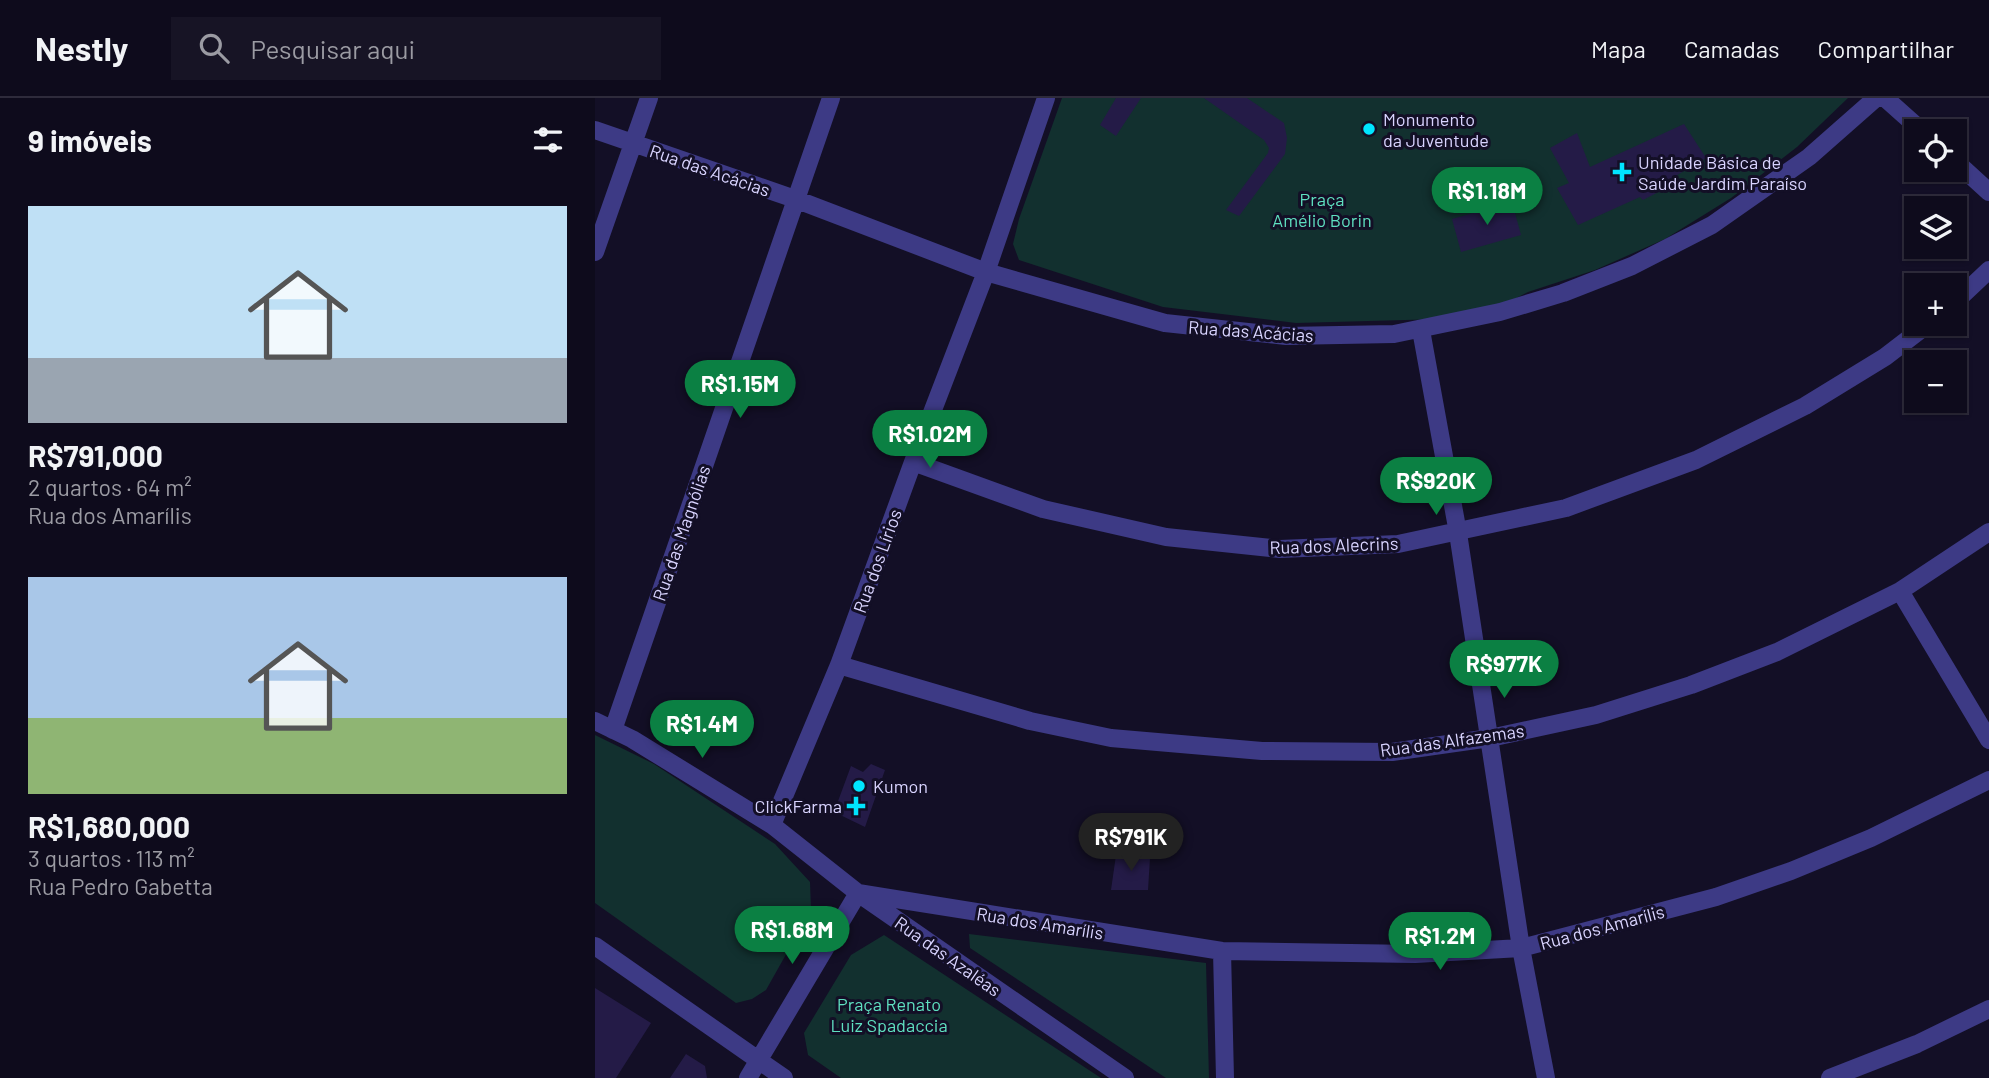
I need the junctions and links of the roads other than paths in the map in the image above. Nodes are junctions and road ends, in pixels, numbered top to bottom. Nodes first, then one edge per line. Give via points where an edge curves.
1 (649, 98) edge
2 (831, 98) edge
3 (1046, 98) edge
4 (1876, 98) edge
5 (1885, 98) edge
6 (1909, 119) edge
7 (595, 130) edge
8 (633, 143) junction
9 (1967, 172) edge
10 (1989, 192) edge
11 (795, 199) junction
12 (595, 253) edge
13 (1989, 270) edge
14 (986, 272) junction
15 (1967, 291) edge
16 (1421, 330) junction
17 (1912, 336) edge
18 (913, 462) junction
19 (1989, 532) edge
20 (1458, 533) junction
21 (1900, 591) junction
22 (839, 666) junction
23 (595, 722) edge
24 (613, 730) junction
25 (1490, 738) junction
26 (1989, 740) edge
27 (1989, 780) edge
28 (772, 825) junction
29 (858, 893) junction
30 (595, 946) edge
31 (1521, 948) junction
32 (1222, 951) junction
33 (1989, 1009) edge
34 (759, 1059) junction
35 (748, 1078) edge
36 (784, 1078) edge
37 (1125, 1078) edge
38 (1225, 1078) edge
39 (1546, 1078) edge
40 (1830, 1078) edge

1 - 8 street
2 - 11 street, Rua das Magnólias
3 - 14 street, Rua dos Lírios
4 - 16 street, Rua das Acácias via 1809,157 1723,217 1643,260 1563,293
5 - 6 street
7 - 8 street, Rua das Acácias
8 - 11 street, Rua das Acácias
8 - 12 street
9 - 10 street
11 - 14 street, Rua das Acácias
11 - 24 street, Rua das Magnólias
13 - 15 street
14 - 16 street, Rua das Acácias via 1187,326 1286,336
14 - 18 street, Rua dos Lírios
16 - 20 street
17 - 20 street, Rua dos Alecrins via 1805,406 1696,460 1566,508
18 - 20 street, Rua dos Alecrins via 1043,509 1166,537 1280,549 1398,544
18 - 22 street, Rua dos Lírios
19 - 21 street, Rua das Alfazemas
20 - 25 street
21 - 25 street, Rua das Alfazemas via 1777,652 1691,685 1596,715
21 - 26 street
22 - 25 street, Rua das Alfazemas via 1030,721 1111,738 1262,751 1392,752
22 - 28 street, Rua dos Lírios
23 - 24 street, Rua das Azaléas
24 - 28 street, Rua das Azaléas
25 - 31 street
27 - 31 street, Rua dos Amarílis via 1791,871 1716,897
28 - 29 street, Rua das Azaléas
29 - 32 street, Rua dos Amarílis
29 - 34 street
29 - 37 street, Rua das Azaléas
30 - 34 street
31 - 32 street, Rua dos Amarílis via 1415,954
31 - 39 street
32 - 38 street
33 - 40 street via 1917,1045
34 - 35 street
34 - 36 street

